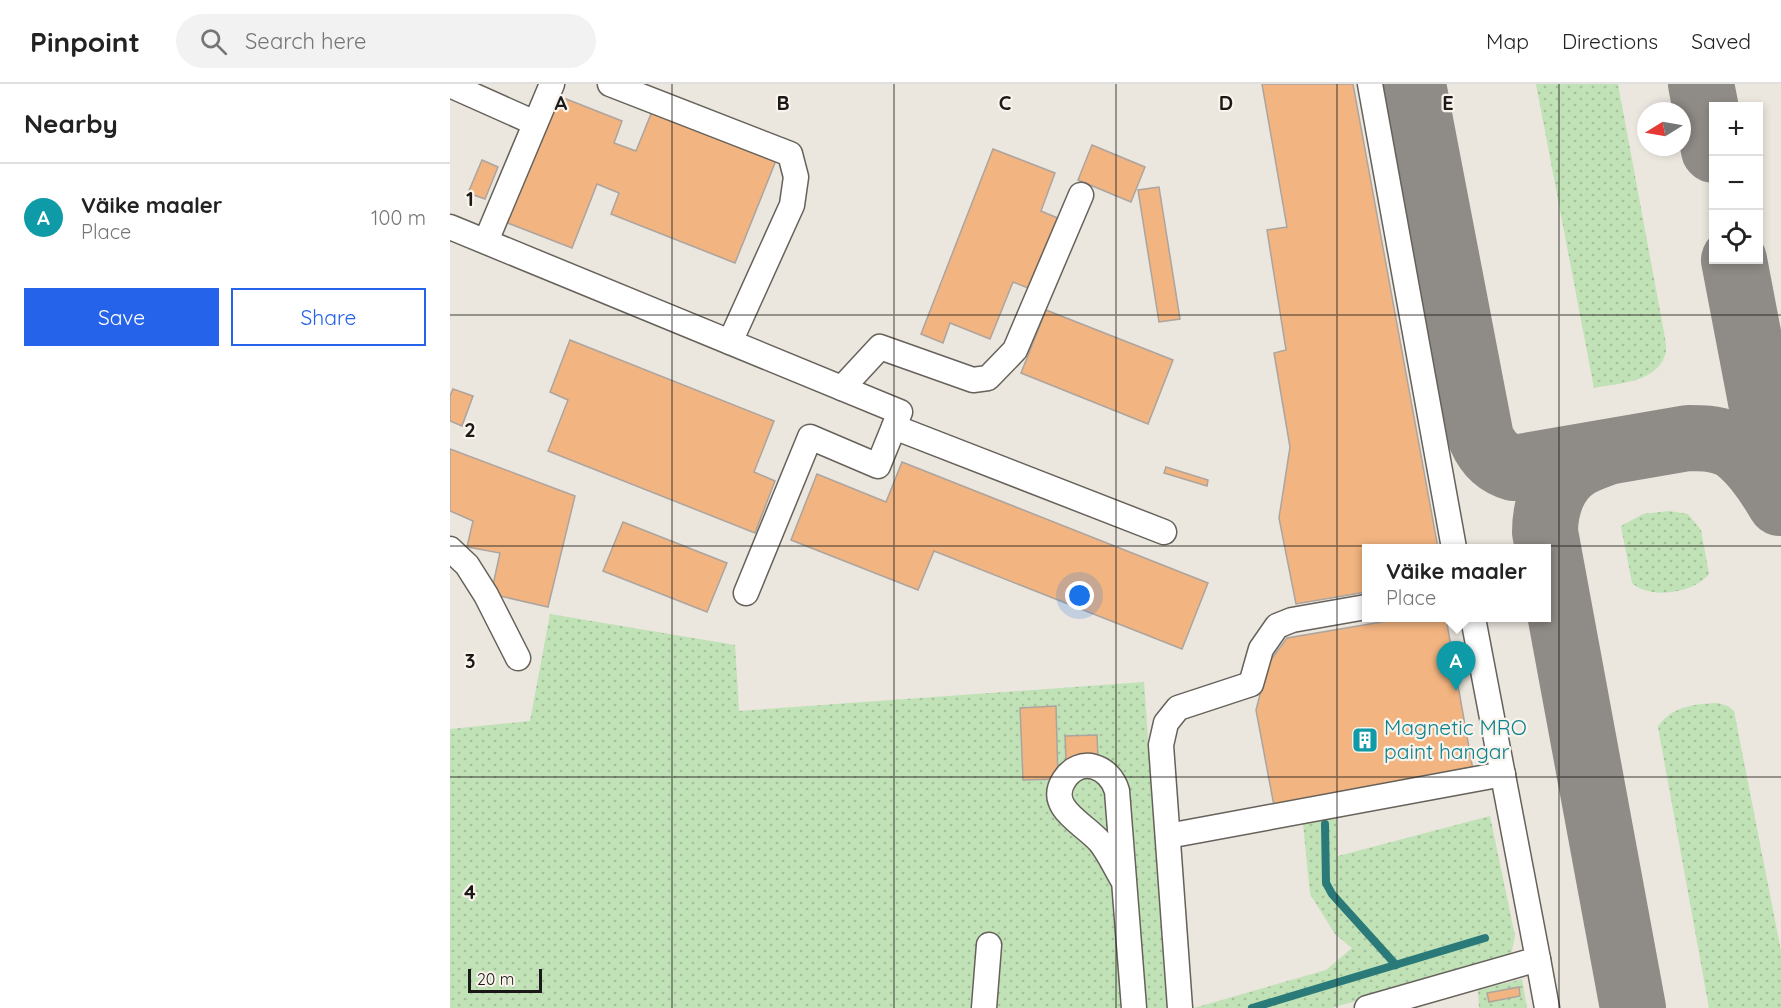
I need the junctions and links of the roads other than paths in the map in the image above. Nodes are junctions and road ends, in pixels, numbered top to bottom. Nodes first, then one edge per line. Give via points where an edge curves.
1 (552, 84) edge
2 (610, 84) edge
3 (1370, 84) edge
4 (450, 85) edge
5 (536, 123) junction
6 (1081, 195) dead end
7 (450, 226) edge
8 (486, 241) junction
9 (730, 342) junction
10 (842, 387) junction
11 (894, 427) junction
12 (1164, 532) dead end
13 (1453, 544) edge
14 (450, 549) edge
15 (746, 593) dead end
16 (1362, 608) edge
17 (1474, 622) edge
18 (518, 658) dead end
19 (1503, 774) junction
20 (1168, 836) junction
21 (1124, 882) dead end
22 (990, 945) dead end
23 (1538, 959) junction
24 (984, 1008) edge
25 (1134, 1008) edge
26 (1180, 1008) edge
27 (1366, 1008) edge
28 (1547, 1008) edge

1 - 5 lane
2 - 9 lane via 790,154 796,177 792,206
3 - 13 lane
4 - 5 lane
5 - 8 lane
6 - 10 lane via 1015,350 988,378 973,380 880,347
7 - 8 lane
8 - 9 lane
9 - 10 lane
10 - 11 lane via 900,412
11 - 12 lane
11 - 15 lane via 878,466 810,438
14 - 18 lane via 480,585
16 - 20 lane via 1277,626 1261,649 1251,684 1178,708 1166,723 1161,746
17 - 19 lane
19 - 20 lane
19 - 23 lane
20 - 26 lane
21 - 25 lane
22 - 24 lane
23 - 27 lane
23 - 28 lane

